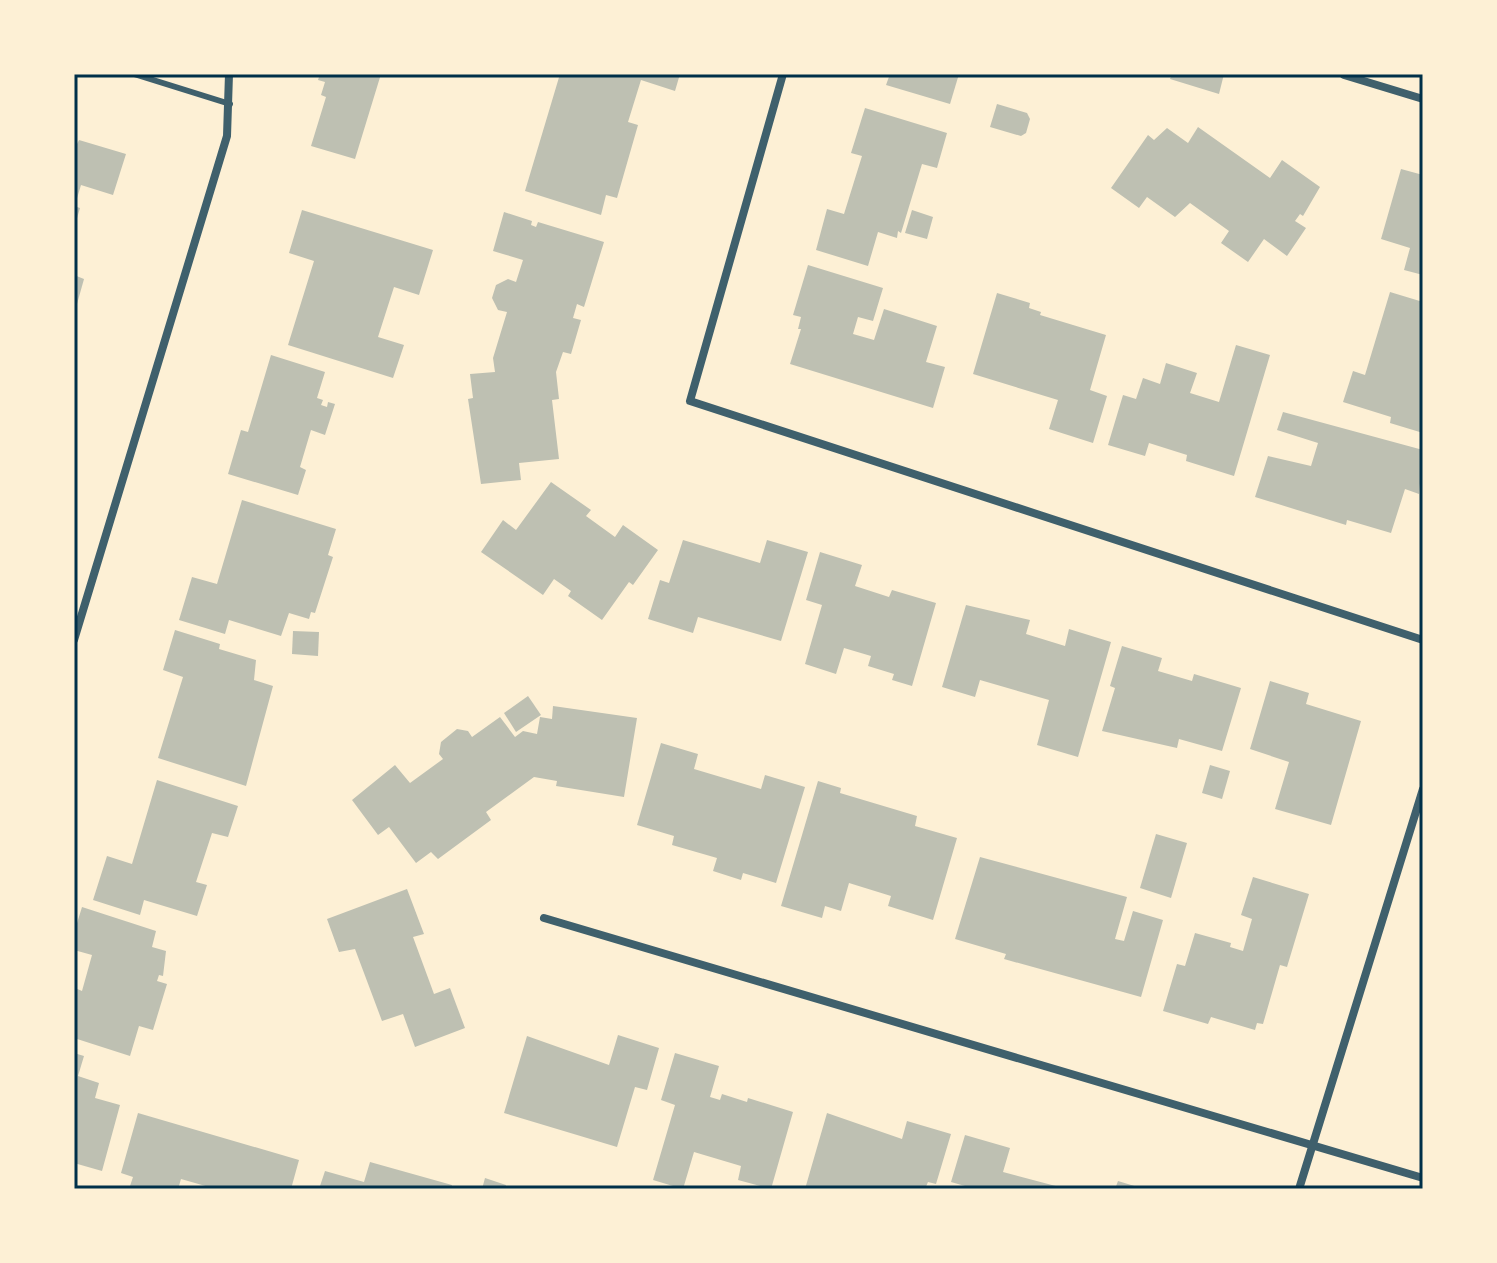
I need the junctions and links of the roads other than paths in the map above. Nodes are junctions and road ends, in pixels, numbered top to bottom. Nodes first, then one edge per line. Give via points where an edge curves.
1 (134, 74) edge
2 (229, 74) edge
3 (783, 74) edge
4 (1344, 75) edge
5 (1423, 99) edge
6 (230, 104) junction
7 (74, 640) edge
8 (1423, 640) edge
9 (1423, 789) edge
10 (544, 918) dead end
11 (1312, 1145) junction
12 (1423, 1178) edge
13 (1299, 1189) edge

1 - 6 lane
2 - 6 street
3 - 8 street via 690,401
4 - 5 street
6 - 7 street via 227,136 202,223
9 - 11 street
10 - 11 street
11 - 12 street
11 - 13 street

